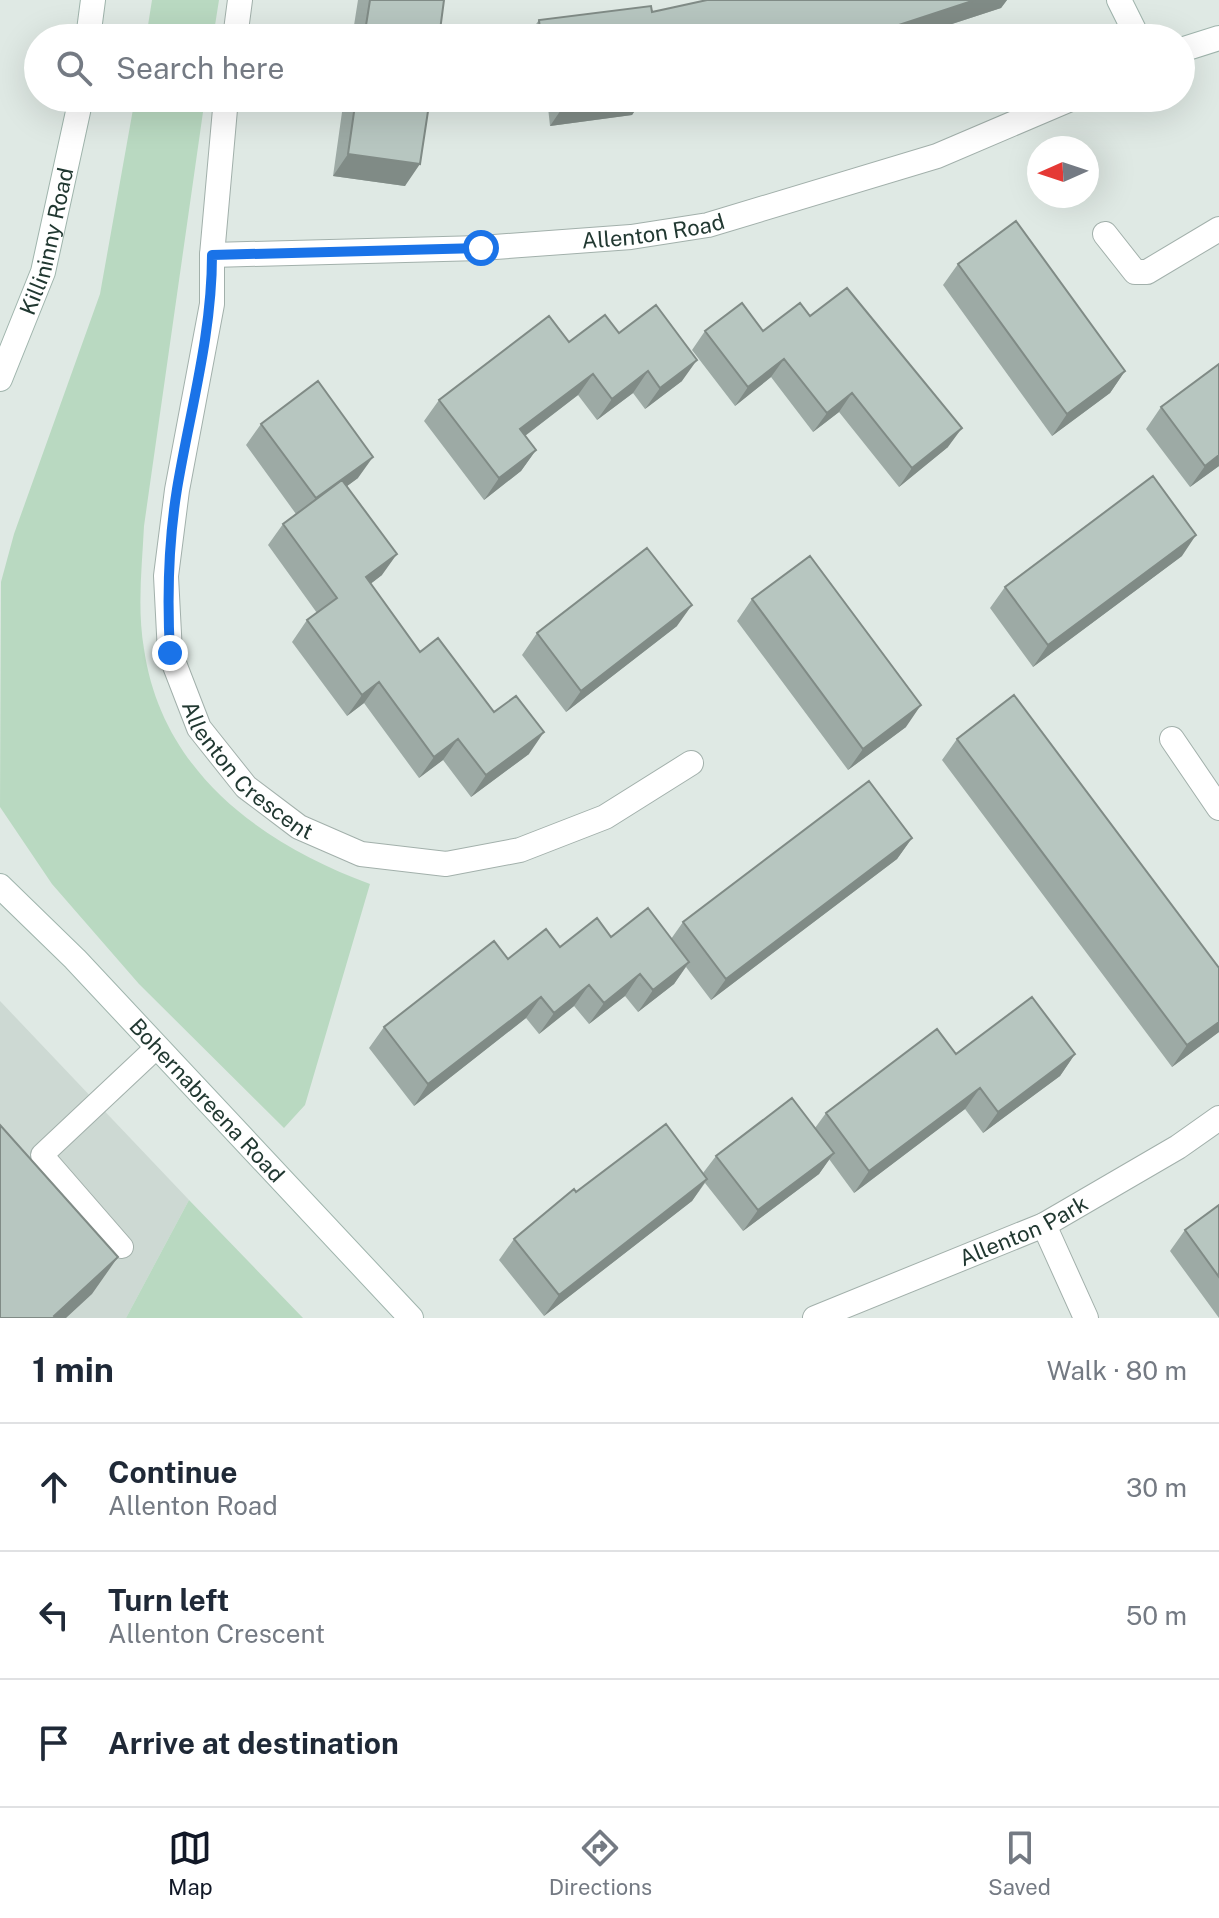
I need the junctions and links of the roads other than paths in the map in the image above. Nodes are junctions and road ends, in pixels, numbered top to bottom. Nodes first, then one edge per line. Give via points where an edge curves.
1 (93, 0) edge
2 (240, 0) edge
3 (1119, 0) edge
4 (90, 24) edge
5 (237, 24) edge
6 (1131, 24) edge
7 (1219, 38) edge
8 (1195, 46) edge
9 (78, 112) edge
10 (225, 112) edge
11 (1040, 112) edge
12 (1219, 229) edge
13 (1105, 234) dead end
14 (212, 255) junction
15 (0, 379) edge
16 (1172, 739) dead end
17 (691, 763) dead end
18 (1219, 808) edge
19 (0, 886) edge
20 (157, 1047) junction
21 (1219, 1118) edge
22 (1044, 1225) junction
23 (122, 1247) dead end
24 (411, 1318) edge
25 (815, 1318) edge
26 (1086, 1318) edge

1 - 4 street
2 - 5 street
3 - 6 street
7 - 8 street
9 - 15 street, Killininny Road via 43,272
10 - 14 street, Allenton Crescent
11 - 14 street, Allenton Road via 937,156 708,225 631,237 481,248
12 - 13 street via 1147,272 1135,272
14 - 17 street, Allenton Crescent via 212,304 166,576 170,653 199,728 246,787 299,827 361,854 446,864 520,850 605,817
16 - 18 street
19 - 20 street, Bohernabreena Road
20 - 23 lane via 42,1155
20 - 24 street, Bohernabreena Road
21 - 22 street, Allenton Park
22 - 25 street, Allenton Park
22 - 26 street

